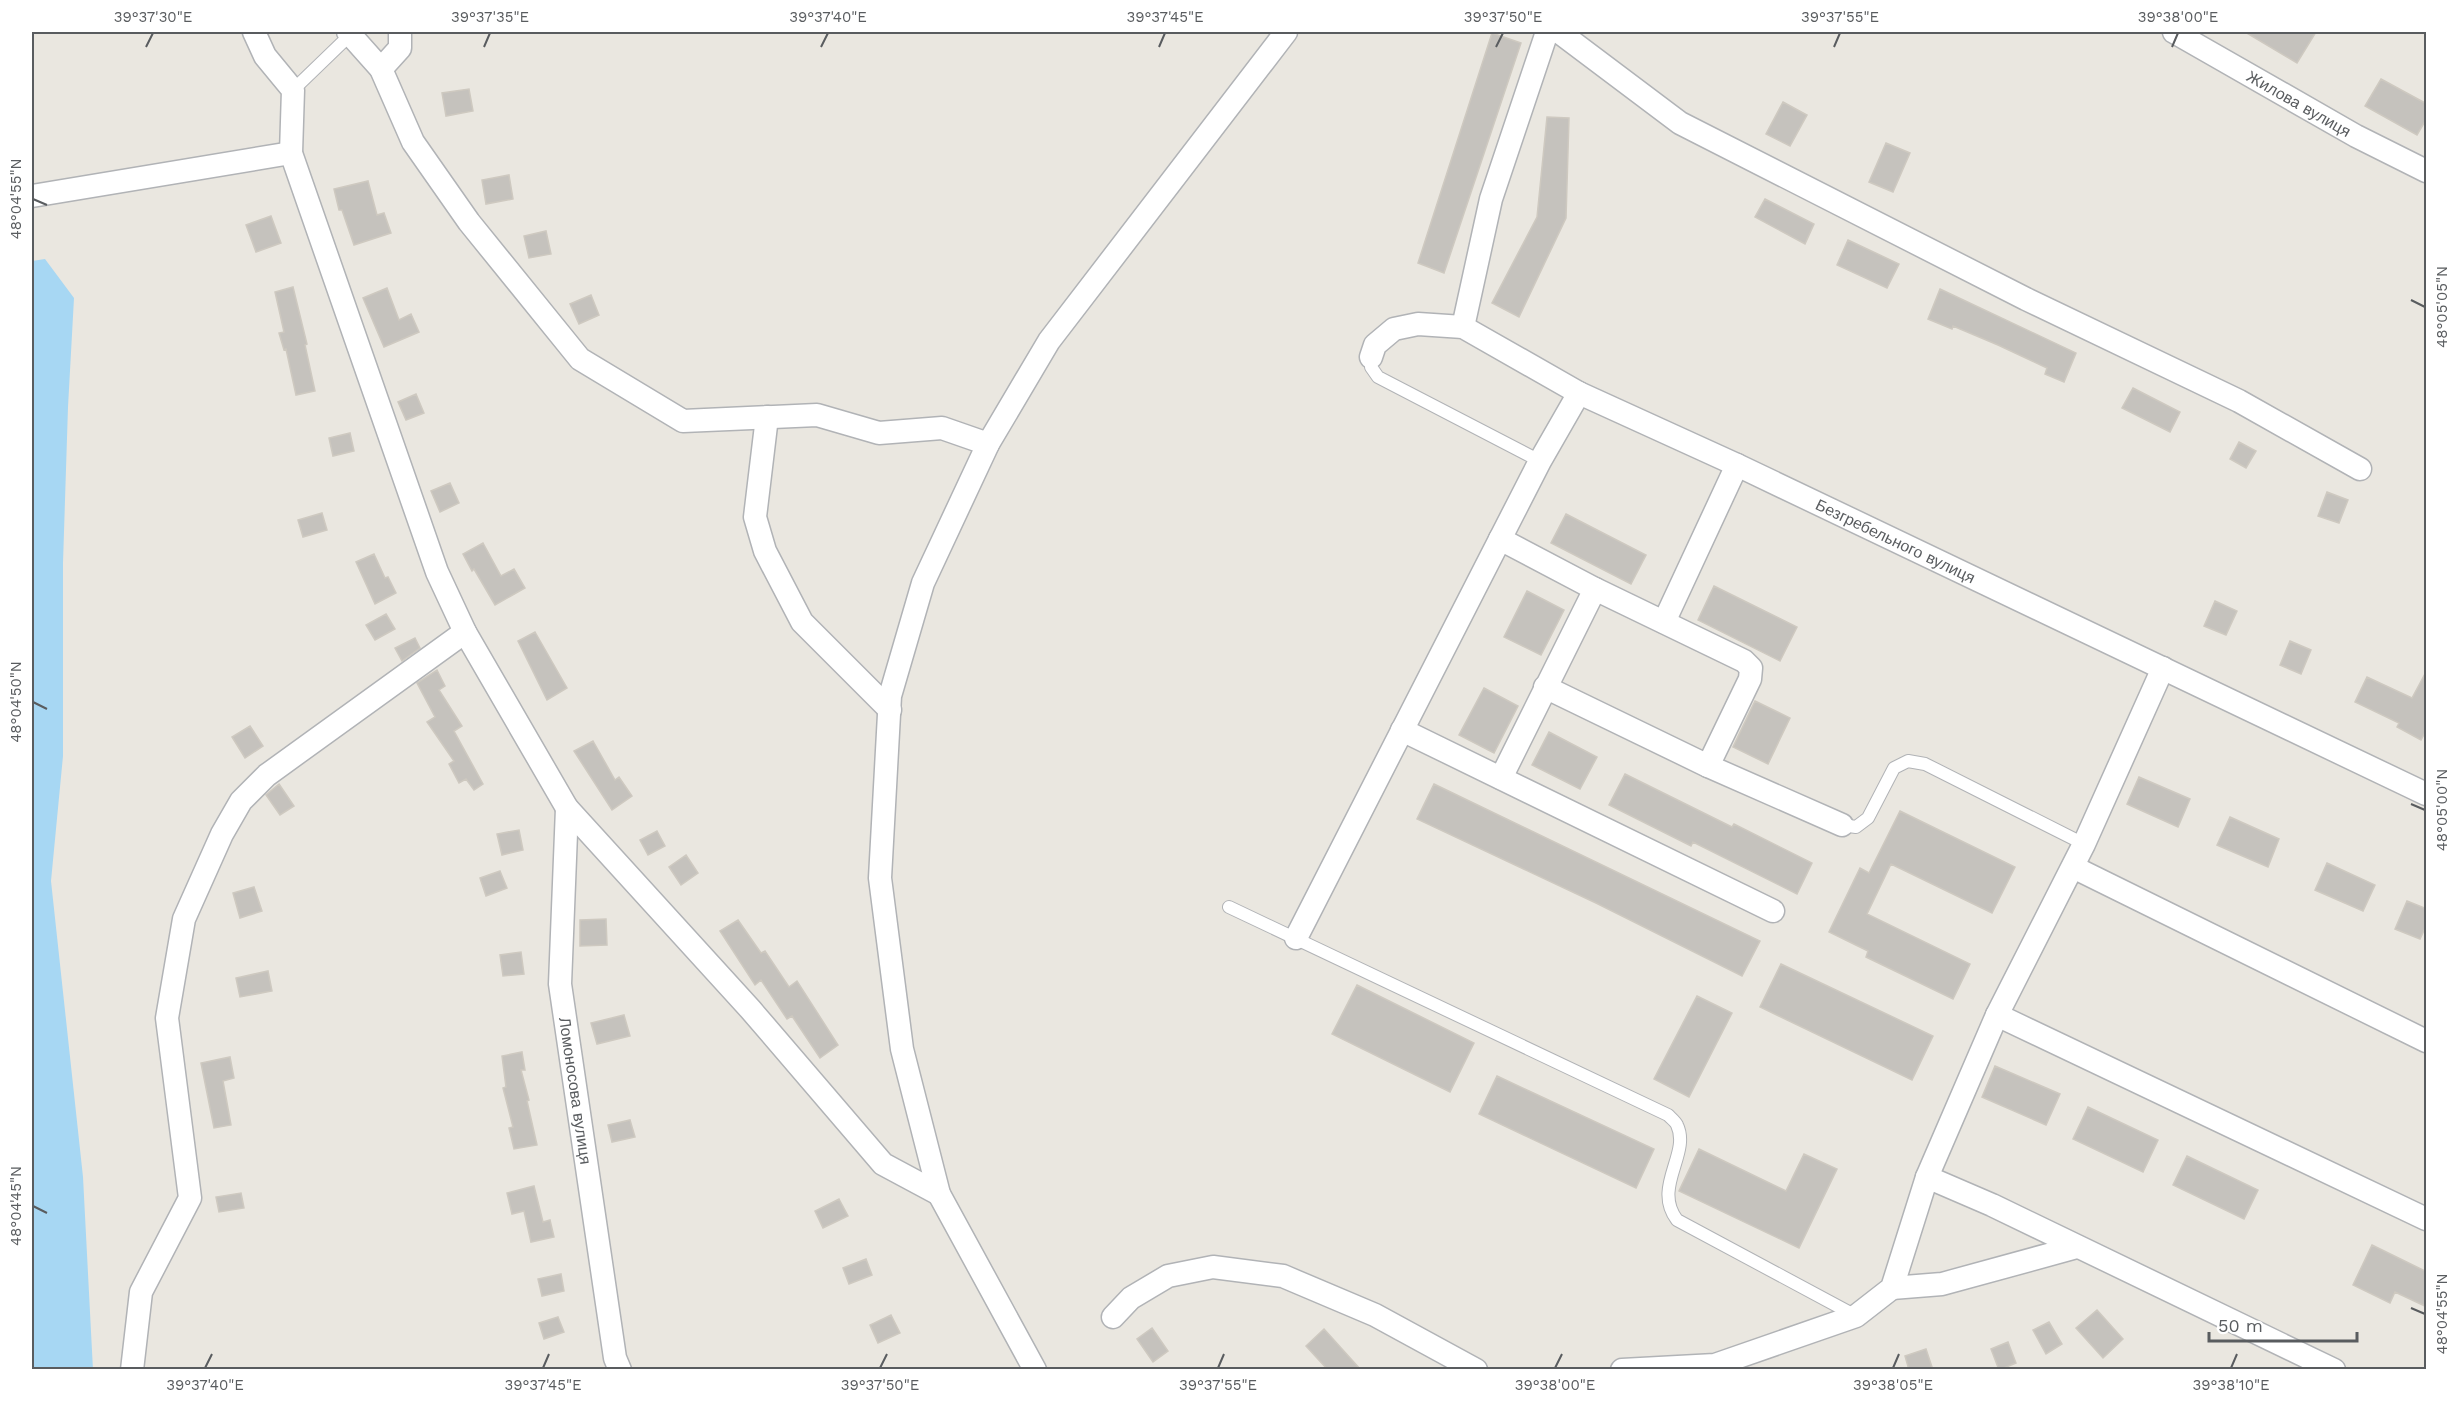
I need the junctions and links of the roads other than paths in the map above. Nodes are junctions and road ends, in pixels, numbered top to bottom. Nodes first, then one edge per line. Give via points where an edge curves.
1 (254, 32) edge
2 (400, 32) edge
3 (1286, 32) edge
4 (1548, 32) edge
5 (1559, 32) edge
6 (2175, 32) edge
7 (349, 33) edge
8 (381, 69) junction
9 (293, 90) junction
10 (291, 153) junction
11 (2427, 171) edge
12 (32, 196) edge
13 (1463, 327) junction
14 (1371, 357) joint
15 (1579, 393) junction
16 (767, 417) junction
17 (988, 444) junction
18 (1540, 461) junction
19 (1737, 465) junction
20 (2360, 469) dead end
21 (1500, 539) junction
22 (1595, 588) junction
23 (1664, 622) junction
24 (465, 632) junction
25 (2163, 668) junction
26 (1545, 687) junction
27 (890, 710) junction
28 (1402, 729) junction
29 (1708, 766) junction
30 (1501, 778) junction
31 (2427, 794) edge
32 (567, 808) junction
33 (1842, 825) joint
34 (2084, 844) junction
35 (2073, 867) junction
36 (1229, 906) dead end
37 (1773, 911) dead end
38 (1296, 938) junction
39 (1997, 1015) junction
40 (2427, 1041) edge
41 (1927, 1177) junction
42 (939, 1194) junction
43 (2427, 1219) edge
44 (2077, 1247) junction
45 (1892, 1288) junction
46 (1856, 1316) junction
47 (1113, 1317) dead end
48 (2328, 1368) edge
49 (1666, 1369) edge
50 (132, 1370) edge
51 (620, 1370) edge
52 (1035, 1370) edge
53 (1476, 1370) edge
54 (1622, 1370) edge

1 - 9 street via 265,56
2 - 8 street via 400,48
3 - 17 street via 1049,341
4 - 13 street via 1491,199
5 - 20 street via 1680,123 2026,299 2239,401
6 - 11 street, Жилова вулиця via 2356,136
7 - 8 street
7 - 9 lane
8 - 16 street via 414,142 469,222 580,359 683,421
9 - 10 street
10 - 12 street
10 - 24 street via 437,572
13 - 14 street, Безгребельного вулиця via 1418,324 1394,329 1375,345
13 - 15 street, Безгребельного вулиця
14 - 18 lane via 1371,368 1378,377
15 - 18 street
15 - 19 street, Безгребельного вулиця
16 - 17 street via 816,415 879,433 942,428
16 - 27 street via 755,517 765,551 802,622
17 - 27 street via 923,583 890,696
18 - 21 street
19 - 23 street
19 - 25 street, Безгребельного вулиця
21 - 22 street
21 - 28 street
22 - 23 street
22 - 26 street
23 - 29 street via 1751,668 1750,679
24 - 32 street
24 - 50 street via 267,775 241,801 184,919 167,1018 190,1198 141,1292
25 - 31 street, Безгребельного вулиця
25 - 34 street
26 - 29 street
26 - 30 street
27 - 42 street via 880,878 902,1048
28 - 30 street
28 - 38 street
29 - 33 street
30 - 37 street
32 - 42 street via 751,1010 883,1164
32 - 51 street, Ломоносова вулиця via 560,984 615,1358
33 - 34 lane via 1856,827 1868,818 1894,768 1908,761 1925,764
34 - 35 street
35 - 39 street
35 - 40 street
36 - 38 lane
38 - 46 lane via 1668,1115 1677,1125 1680,1140 1667,1198 1669,1210 1677,1220
39 - 41 street
39 - 43 street
41 - 44 street
41 - 45 street
42 - 52 street
44 - 45 street via 1942,1284
44 - 48 street
45 - 46 street
46 - 49 street via 1715,1365
47 - 53 street via 1131,1298 1168,1276 1213,1267 1283,1276 1375,1315
49 - 54 street

